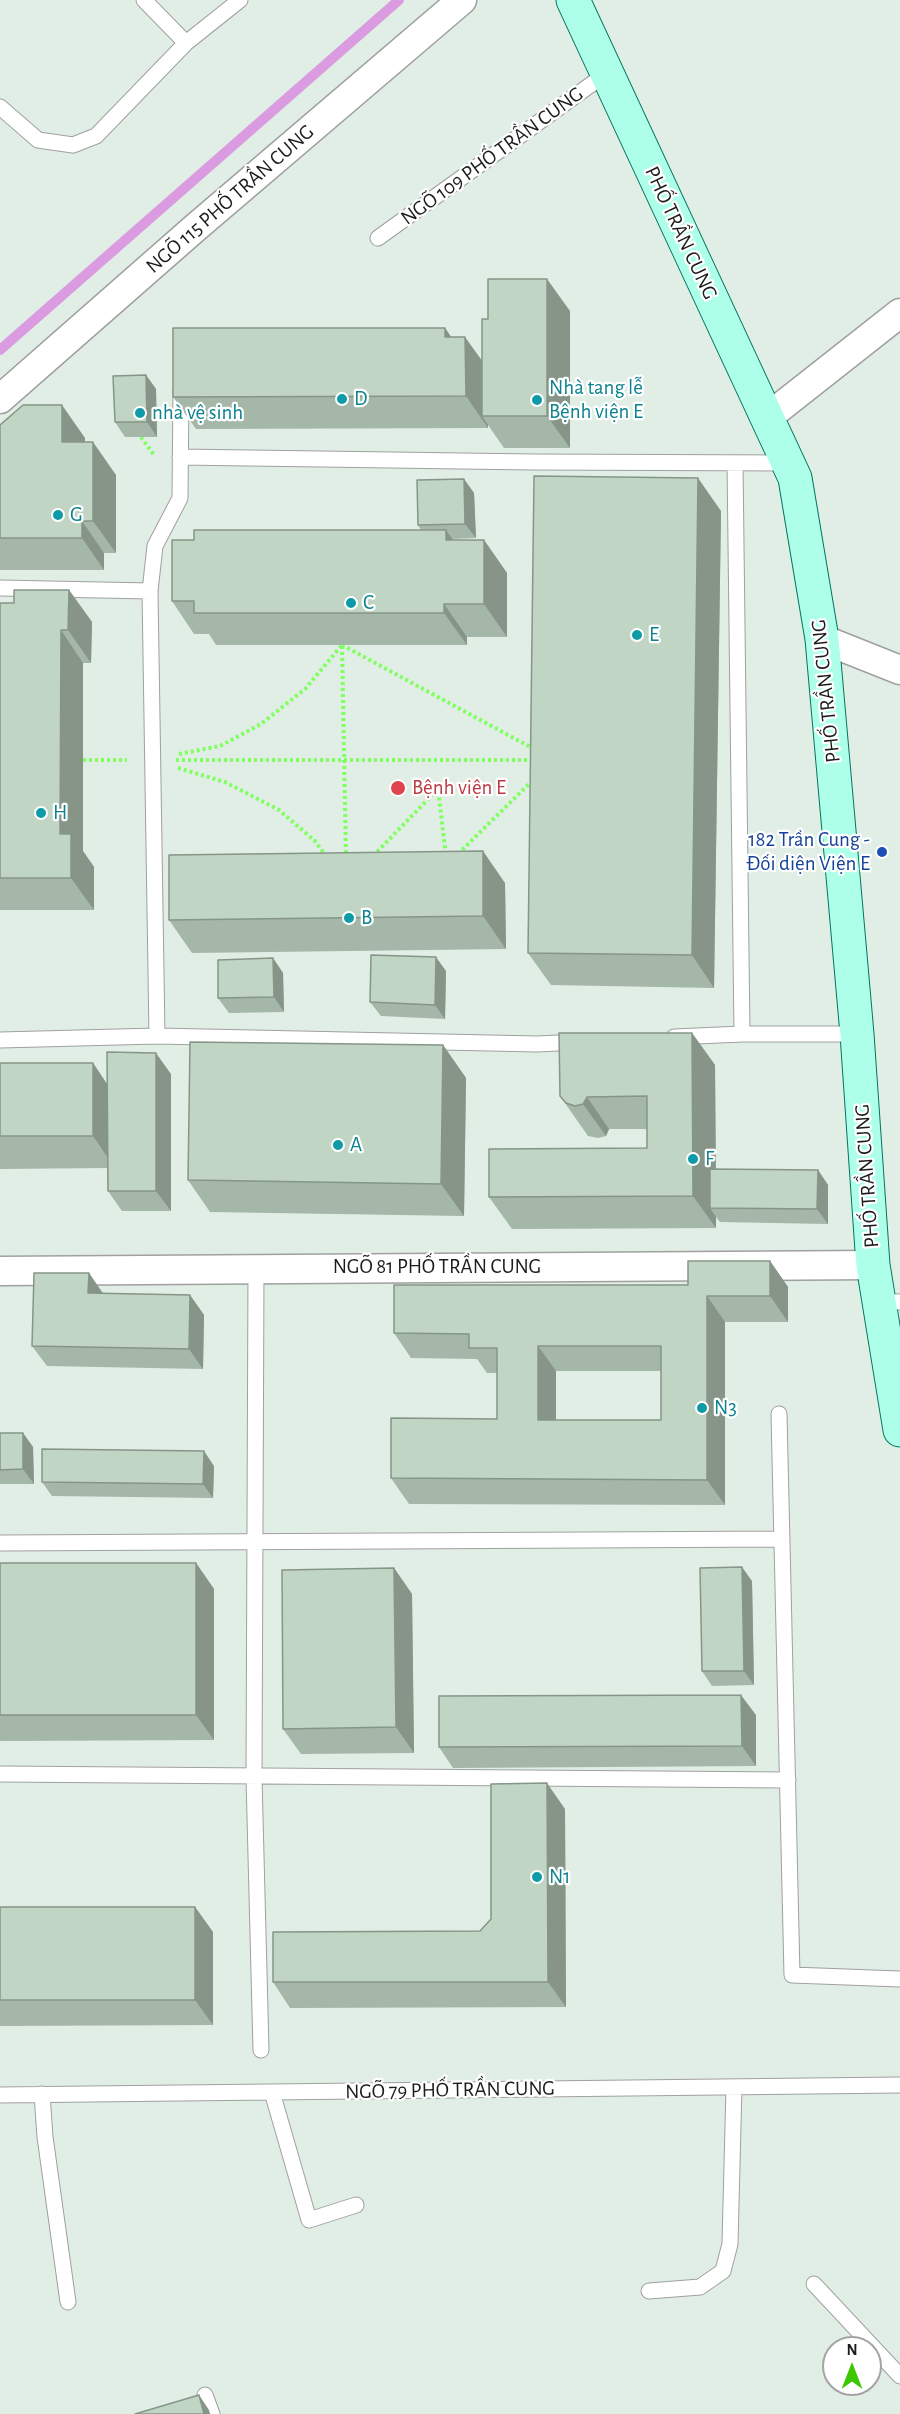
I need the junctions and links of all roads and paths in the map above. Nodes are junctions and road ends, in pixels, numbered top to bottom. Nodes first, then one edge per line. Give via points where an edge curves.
1 (144, 0) edge
2 (240, 0) edge
3 (462, 0) edge
4 (573, 0) edge
5 (186, 43) junction
6 (606, 73) junction
7 (0, 107) edge
8 (378, 238) dead end
9 (900, 313) edge
10 (181, 373) edge
11 (0, 399) edge
12 (768, 417) junction
13 (180, 457) junction
14 (735, 463) junction
15 (788, 463) junction
16 (0, 588) edge
17 (150, 591) junction
18 (822, 639) junction
19 (342, 645) junction
20 (900, 670) edge
21 (543, 754) edge
22 (83, 760) dead end
23 (152, 760) junction
24 (345, 760) junction
25 (542, 760) edge
26 (537, 776) edge
27 (456, 856) edge
28 (328, 859) edge
29 (370, 860) edge
30 (346, 862) edge
31 (447, 865) edge
32 (742, 1034) junction
33 (857, 1034) junction
34 (157, 1036) junction
35 (663, 1038) edge
36 (0, 1040) edge
37 (594, 1041) edge
38 (873, 1265) junction
39 (256, 1268) junction
40 (0, 1271) edge
41 (890, 1301) edge
42 (780, 1414) dead end
43 (900, 1430) edge
44 (782, 1539) junction
45 (254, 1541) junction
46 (0, 1543) edge
47 (0, 1774) edge
48 (254, 1778) junction
49 (788, 1780) junction
50 (900, 1979) edge
51 (261, 2050) dead end
52 (900, 2085) edge
53 (734, 2087) junction
54 (272, 2092) junction
55 (42, 2094) junction
56 (0, 2095) edge
57 (356, 2205) dead end
58 (814, 2284) dead end
59 (648, 2291) dead end
60 (68, 2302) dead end
61 (900, 2376) edge
62 (205, 2395) dead end
63 (212, 2414) edge

1 - 5 lane
2 - 5 lane
3 - 11 street, NGÕ 115 PHỐ TRẦN CUNG
4 - 6 main road, PHỐ TRẦN CUNG
5 - 7 lane via 96,136 73,145 38,140
6 - 8 lane, NGÕ 109 PHỐ TRẦN CUNG
6 - 12 main road, PHỐ TRẦN CUNG
9 - 12 street
10 - 13 lane
12 - 15 main road, PHỐ TRẦN CUNG
13 - 14 lane
13 - 17 lane via 180,498 154,546
14 - 15 lane
14 - 32 lane
15 - 18 main road, PHỐ TRẦN CUNG via 795,478
16 - 17 lane
17 - 23 lane
18 - 20 street
18 - 33 main road, PHỐ TRẦN CUNG
19 - 21 path
19 - 23 path via 305,689 261,724 220,746
19 - 24 path
22 - 23 path
23 - 24 path
23 - 28 path via 225,782 279,810 315,841
23 - 34 lane
24 - 25 path
24 - 30 path
26 - 27 path
29 - 31 path via 438,789
32 - 33 lane
32 - 35 lane
33 - 38 main road, PHỐ TRẦN CUNG
34 - 36 lane
34 - 37 lane via 537,1044
38 - 39 street, NGÕ 81 PHỐ TRẦN CUNG
38 - 41 main road, PHỐ TRẦN CUNG
39 - 40 street, NGÕ 81 PHỐ TRẦN CUNG
39 - 45 lane
41 - 43 main road, PHỐ TRẦN CUNG
42 - 44 lane
44 - 45 lane
44 - 49 lane
45 - 46 lane
45 - 48 lane
47 - 48 lane
48 - 49 lane
48 - 51 lane
49 - 50 lane via 792,1975
52 - 53 lane, NGÕ 79 PHỐ TRẦN CUNG
53 - 54 lane, NGÕ 79 PHỐ TRẦN CUNG
53 - 59 lane via 730,2244 723,2271 700,2287
54 - 55 lane, NGÕ 79 PHỐ TRẦN CUNG
54 - 57 lane via 309,2220
55 - 56 lane, NGÕ 79 PHỐ TRẦN CUNG
55 - 60 lane
58 - 61 lane
62 - 63 lane

